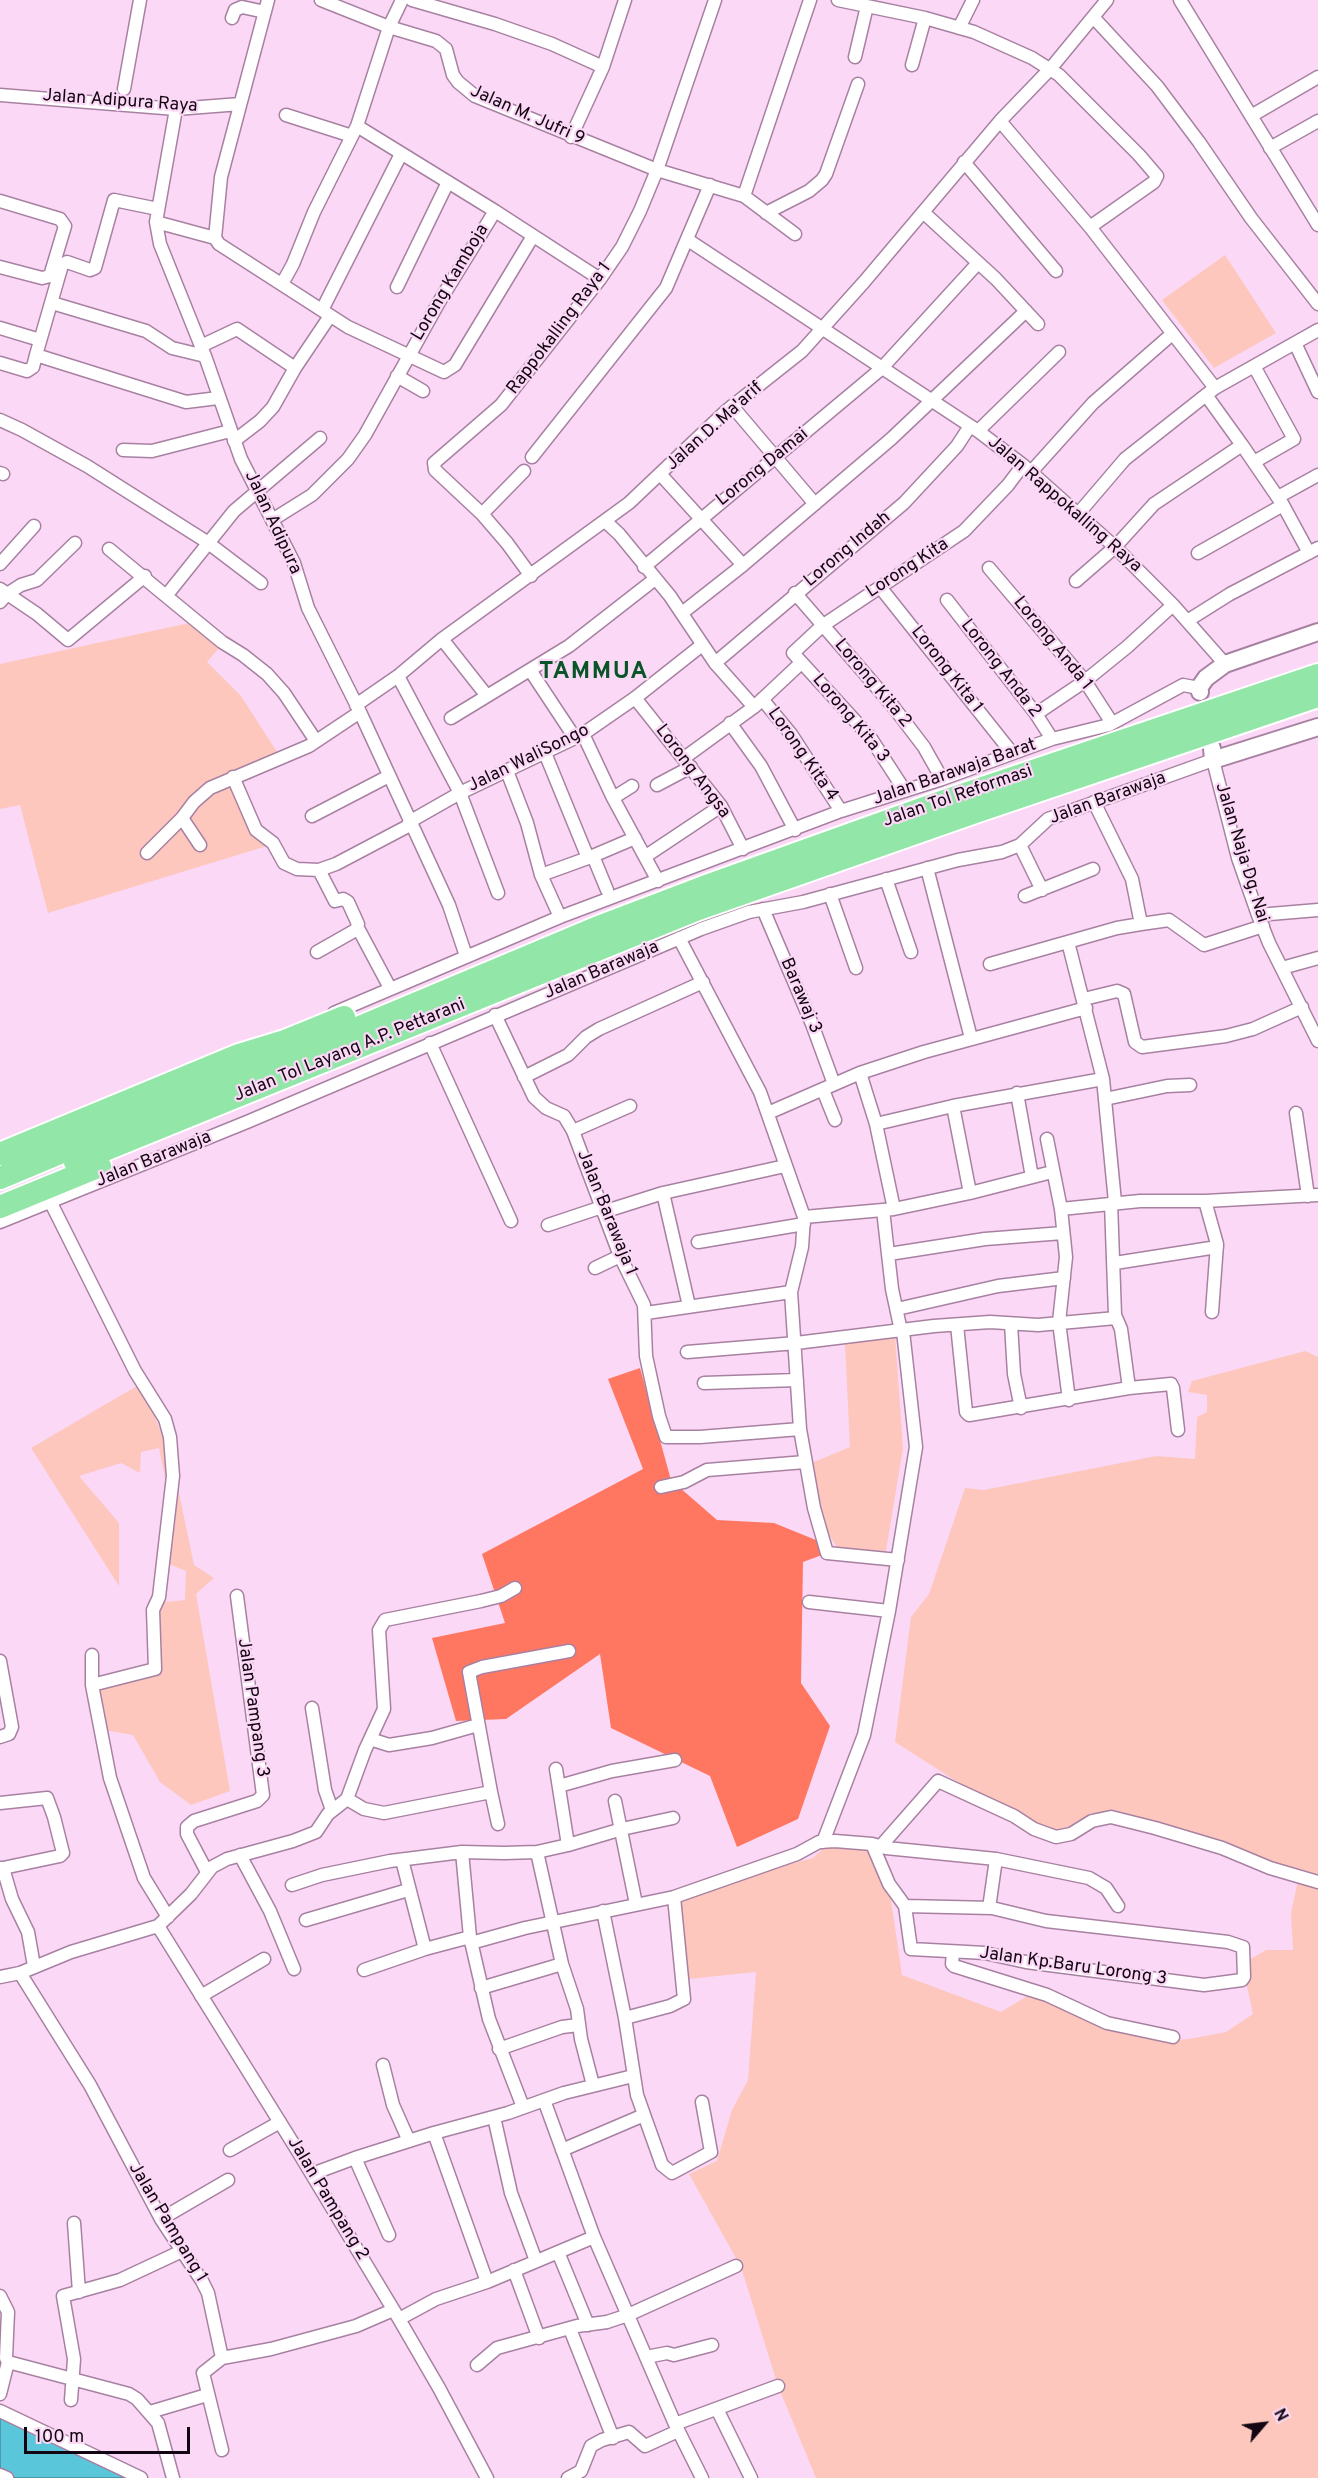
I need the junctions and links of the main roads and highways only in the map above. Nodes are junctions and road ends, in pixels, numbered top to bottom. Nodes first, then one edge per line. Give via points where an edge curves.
1 (1318, 675) edge
2 (1318, 696) edge
3 (709, 885) junction
4 (698, 909) joint
5 (601, 926) joint
6 (571, 961) junction
7 (0, 1154) edge
8 (0, 1178) edge
9 (0, 1192) edge
10 (0, 1207) edge

1 - 3 highway, Jalan Tol Reformasi
2 - 4 highway, Jalan Tol Reformasi
3 - 5 highway, Jalan Tol Reformasi
3 - 7 highway via 590,921 285,1041 239,1055
4 - 6 highway, Jalan Tol Layang A.P. Pettarani
5 - 8 highway, Jalan Tol Layang A.P. Pettarani
6 - 9 highway, Jalan Tol Layang A.P. Pettarani
6 - 10 highway via 344,1066

